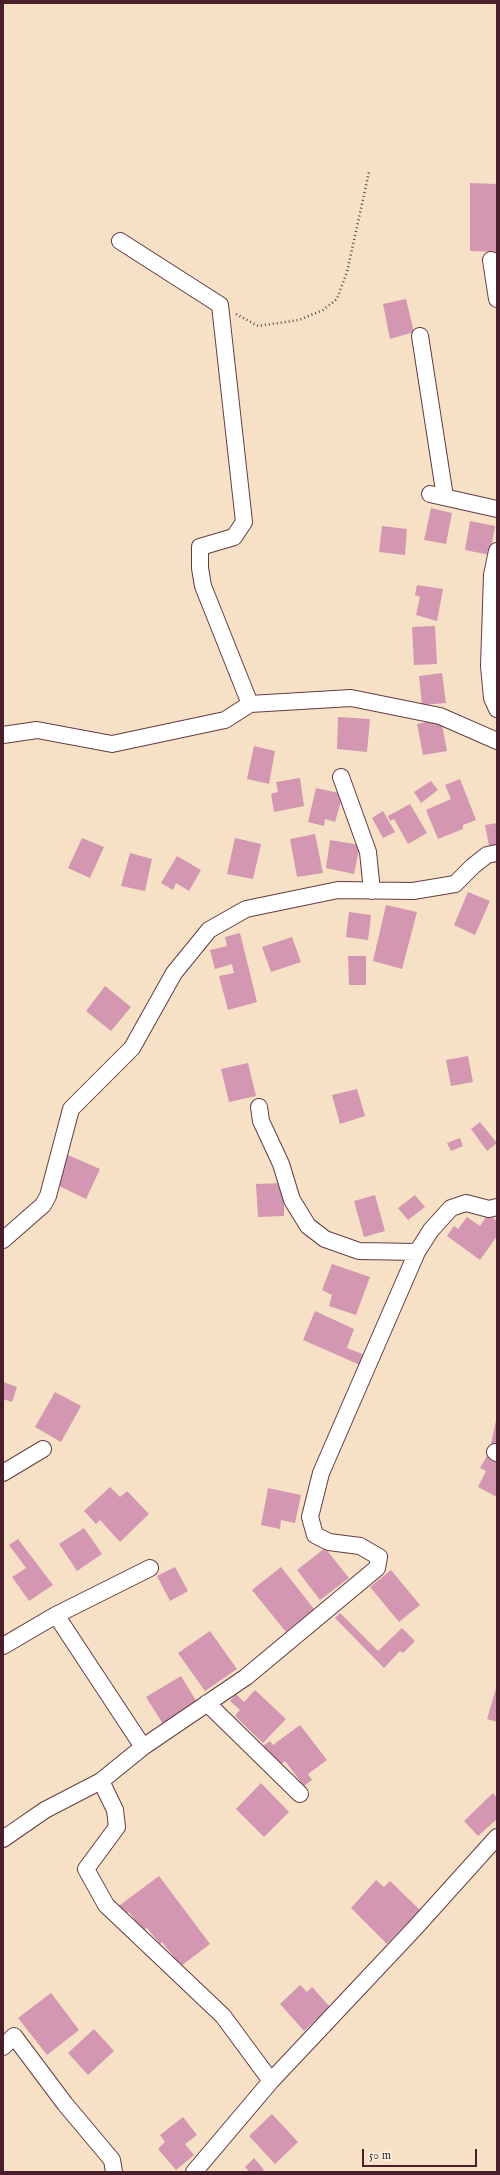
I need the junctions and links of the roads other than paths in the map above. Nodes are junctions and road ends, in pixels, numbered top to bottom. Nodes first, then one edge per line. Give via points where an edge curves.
1 (120, 241) dead end
2 (491, 260) dead end
3 (497, 299) edge
4 (420, 336) dead end
5 (497, 510) edge
6 (497, 551) edge
7 (250, 704) junction
8 (497, 710) edge
9 (3, 735) edge
10 (497, 741) edge
11 (341, 777) dead end
12 (497, 853) edge
13 (372, 890) junction
14 (259, 1107) dead end
15 (497, 1207) edge
16 (3, 1240) edge
17 (417, 1252) junction
18 (43, 1449) dead end
19 (3, 1472) edge
20 (150, 1568) dead end
21 (56, 1615) junction
22 (3, 1646) edge
23 (207, 1703) junction
24 (142, 1747) junction
25 (101, 1781) junction
26 (300, 1794) dead end
27 (497, 1837) edge
28 (3, 1839) edge
29 (3, 2047) edge
30 (271, 2081) junction
31 (114, 2172) edge
32 (194, 2172) edge

1 - 7 street via 220,305 244,522 234,537 200,547 200,568 203,586
2 - 3 street
4 - 5 street via 438,496
6 - 8 street via 492,575 490,666 492,698
7 - 9 street via 225,720 112,744 37,730
7 - 10 street via 351,698 440,716
11 - 13 street via 368,852
12 - 13 street via 487,855 455,884 413,891
13 - 16 street via 338,890 246,909 209,930 174,973 132,1048 71,1109 48,1196 43,1205
14 - 17 street via 261,1122 281,1164 292,1200 308,1226 326,1239 359,1251
15 - 17 street via 489,1209 466,1203 451,1208 431,1230
17 - 23 street via 320,1473 310,1517 315,1535 329,1542 360,1546 379,1557 377,1568 246,1677
18 - 19 street
20 - 21 street
21 - 22 street
21 - 24 street
23 - 24 street
23 - 26 street
24 - 25 street
25 - 28 street via 45,1810
25 - 30 street via 115,1810 117,1827 86,1868 106,1905 223,2016
27 - 30 street
29 - 31 street via 14,2036 65,2104 112,2160
30 - 32 street

